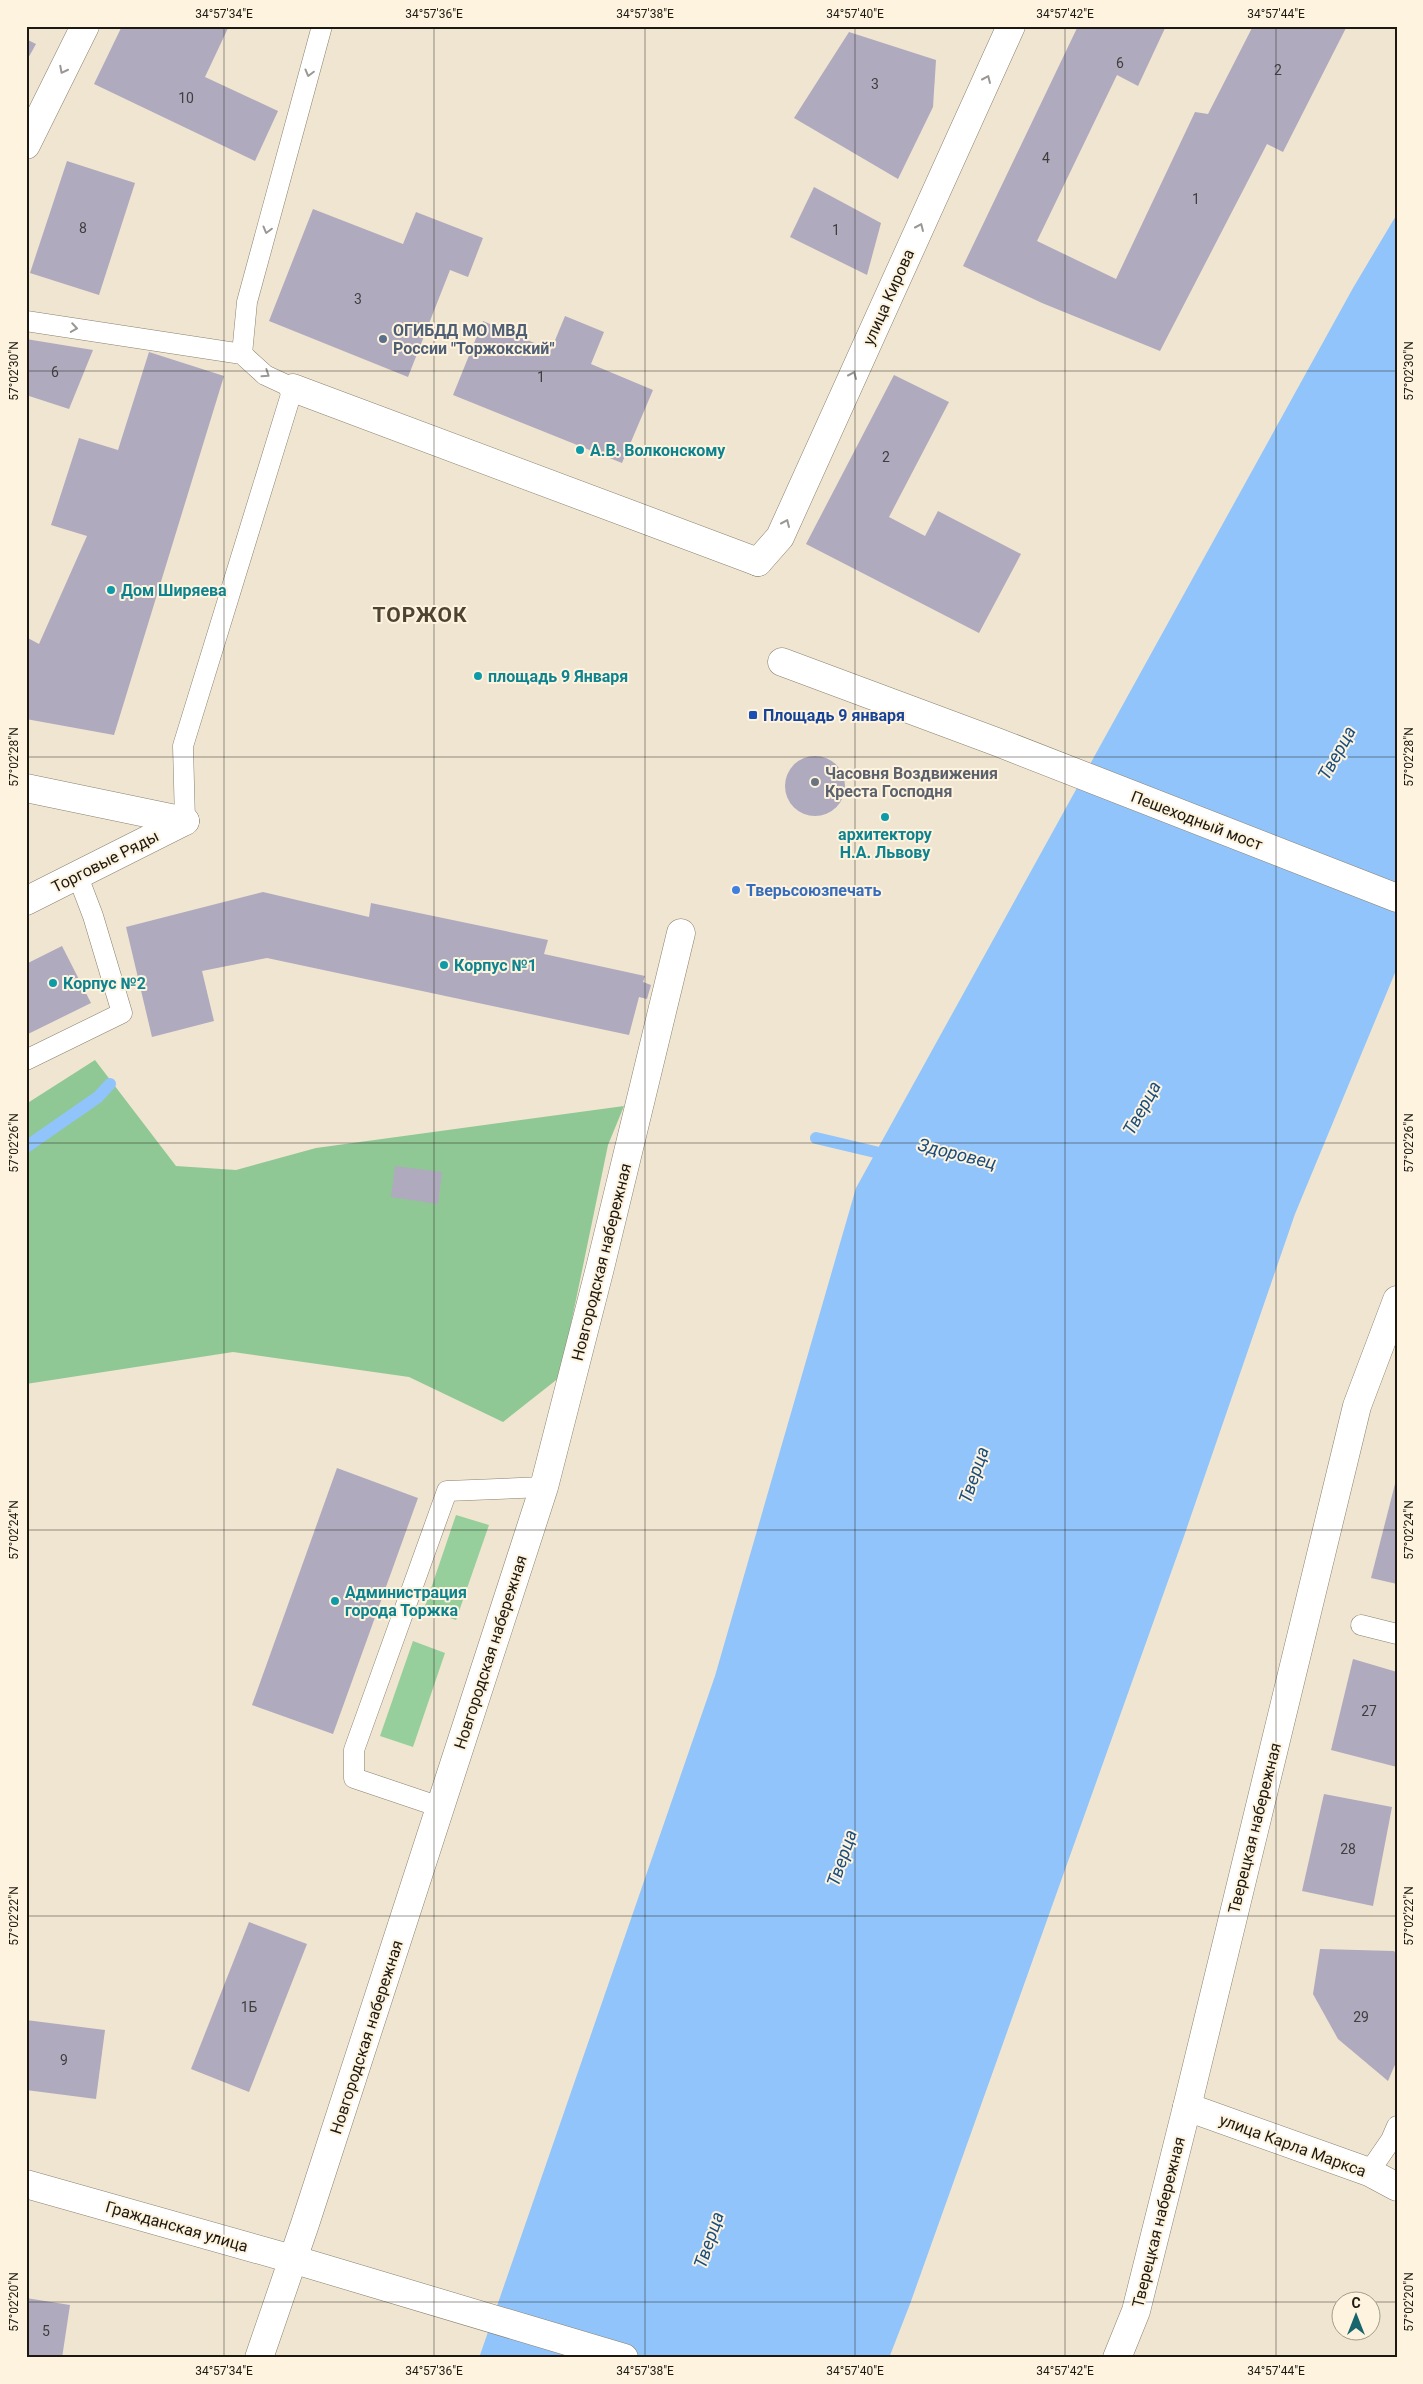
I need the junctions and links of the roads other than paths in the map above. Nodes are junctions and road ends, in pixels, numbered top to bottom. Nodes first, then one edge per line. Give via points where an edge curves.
1 (85, 26) edge
2 (322, 26) edge
3 (1011, 26) edge
4 (26, 145) edge
5 (26, 321) edge
6 (242, 354) junction
7 (293, 388) junction
8 (782, 662) dead end
9 (26, 788) edge
10 (184, 821) junction
11 (77, 874) junction
12 (1397, 898) edge
13 (26, 901) edge
14 (681, 933) dead end
15 (26, 1060) edge
16 (1397, 1300) edge
17 (544, 1487) junction
18 (1361, 1625) dead end
19 (1397, 1634) edge
20 (440, 1807) junction
21 (1187, 2107) junction
22 (1397, 2126) edge
23 (1369, 2172) junction
24 (26, 2184) edge
25 (1397, 2187) edge
26 (292, 2259) junction
27 (258, 2358) edge
28 (624, 2358) edge
29 (1117, 2358) edge

1 -> 4 street
2 -> 6 lane via 247,302
7 -> 3 street, улица Кирова via 758,562 780,537
5 -> 6 lane
6 -> 7 lane via 265,375
7 - 10 lane via 183,746
8 - 12 street, Пешеходный мост
9 - 10 street
10 - 11 street, Торговые Ряды
11 - 13 street, Торговые Ряды
11 - 15 lane via 122,1012
14 - 17 street, Новгородская набережная
16 - 21 street, Тверецкая набережная via 1357,1406
17 - 20 street, Новгородская набережная
17 - 20 lane via 447,1491 354,1750 354,1778
18 - 19 lane
20 - 26 street, Новгородская набережная
21 - 23 street, улица Карла Маркса
21 - 29 street, Тверецкая набережная via 1136,2310
22 - 23 lane
23 - 25 street, улица Карла Маркса
24 - 26 street, Гражданская улица
26 - 27 street, Новгородская набережная
26 - 28 street, Гражданская улица

